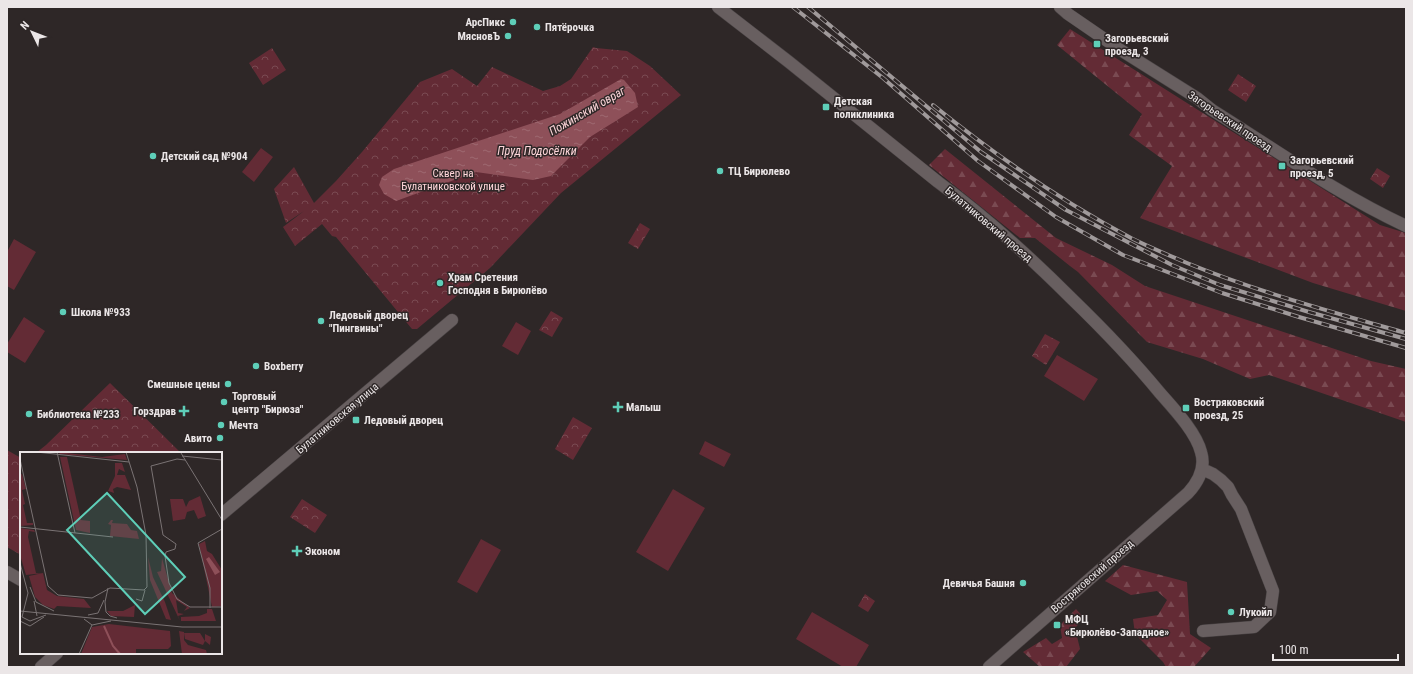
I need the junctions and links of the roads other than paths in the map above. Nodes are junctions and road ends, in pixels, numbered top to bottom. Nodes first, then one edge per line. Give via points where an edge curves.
1 (718, 7) edge
2 (1060, 7) edge
3 (1406, 226) edge
4 (452, 320) dead end
5 (1208, 472) junction
6 (1195, 485) joint
7 (222, 514) edge
8 (7, 572) edge
9 (20, 579) edge
10 (1203, 632) dead end
11 (56, 654) edge
12 (41, 667) edge
13 (989, 667) edge

1 - 5 street, Булатниковский проезд via 1012,241 1119,346 1167,400 1199,445
2 - 3 street, Загорьевский проезд via 1119,49 1315,177
4 - 7 street, Булатниковская улица
5 - 6 street, Булатниковский проезд
5 - 10 street via 1228,487 1241,509 1273,591 1270,612 1254,627
6 - 13 street, Востряковский проезд
8 - 9 street
11 - 12 street

